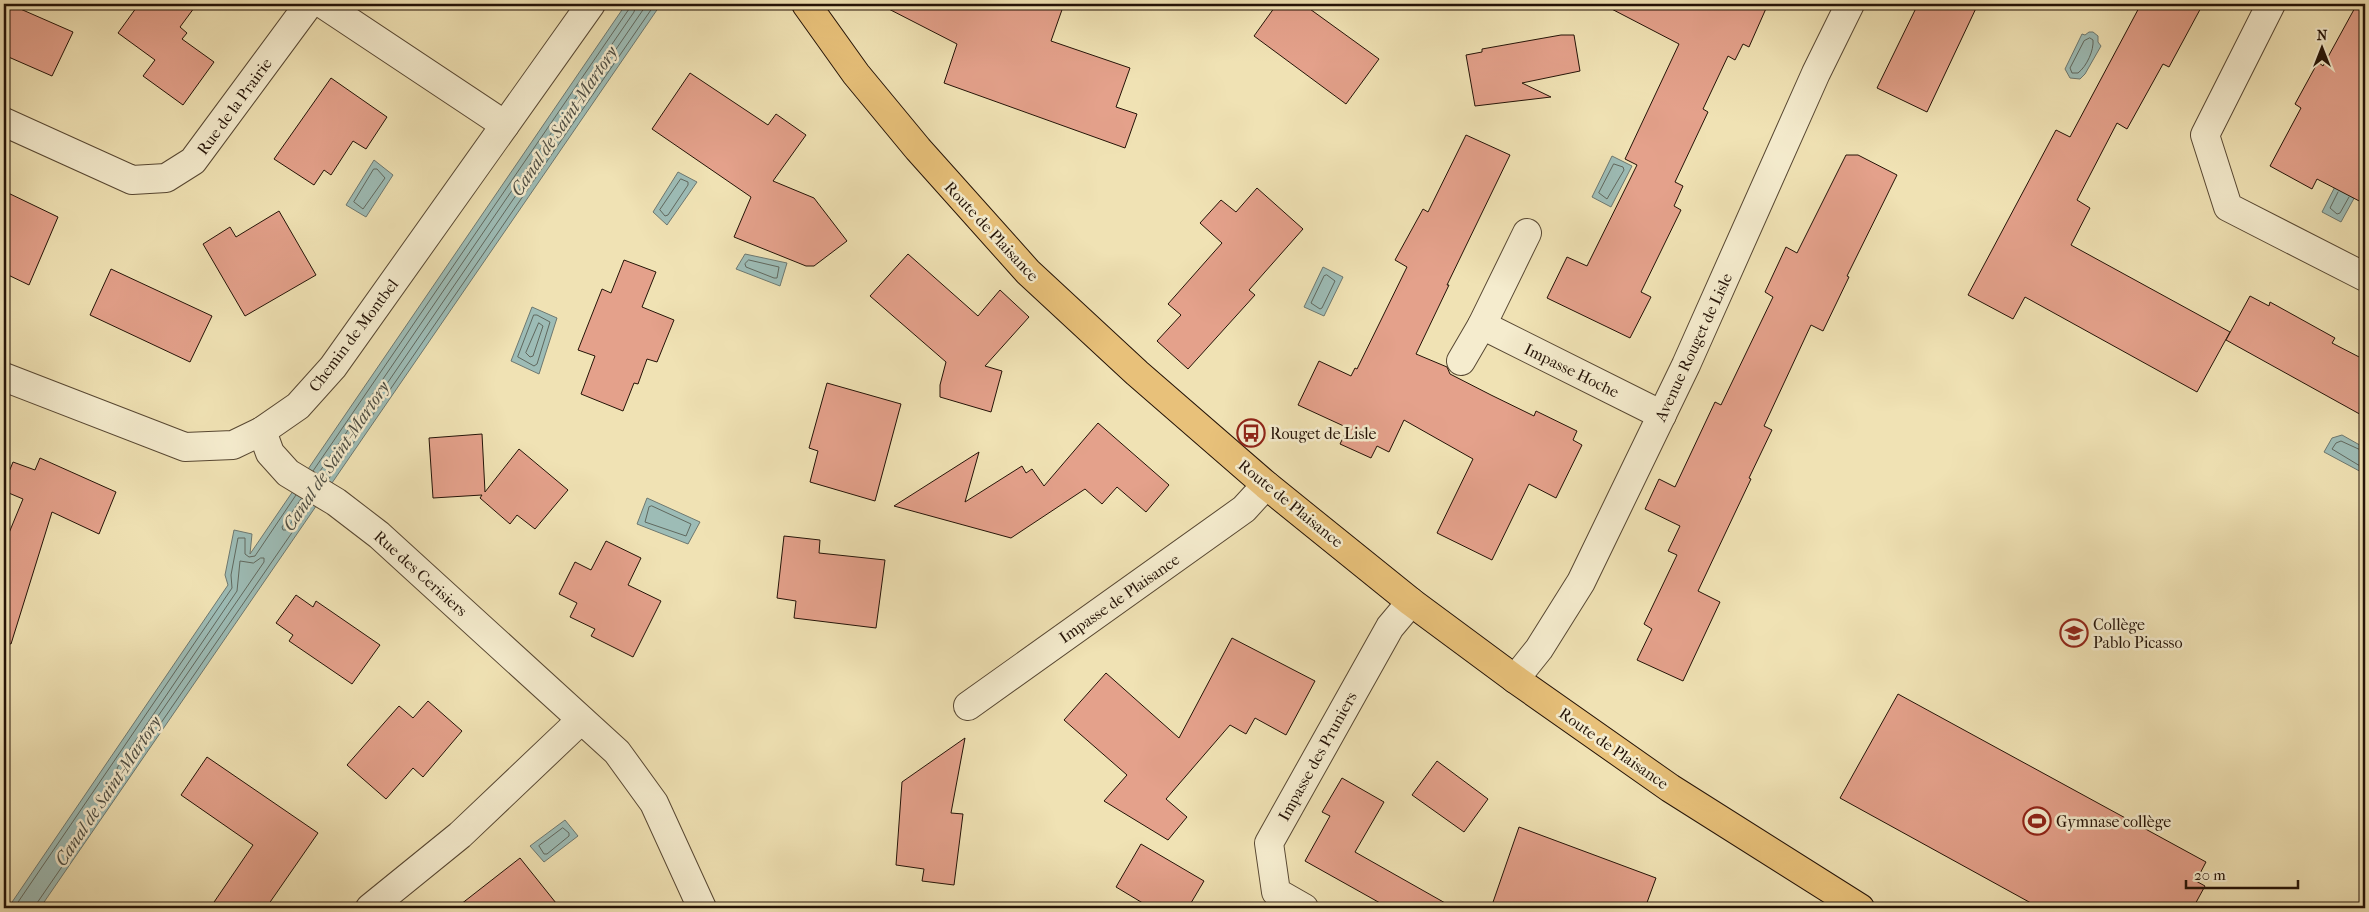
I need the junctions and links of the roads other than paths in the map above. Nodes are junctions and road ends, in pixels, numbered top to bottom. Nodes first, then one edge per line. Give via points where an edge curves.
1 (309, 4) edge
2 (323, 4) edge
3 (591, 4) edge
4 (806, 4) edge
5 (1850, 4) edge
6 (2271, 4) edge
7 (4, 122) edge
8 (505, 124) junction
9 (1527, 234) dead end
10 (2365, 277) edge
11 (1482, 325) junction
12 (1462, 361) dead end
13 (4, 377) edge
14 (1662, 414) junction
15 (262, 431) junction
16 (1266, 485) junction
17 (1411, 602) junction
18 (1515, 679) junction
19 (968, 706) dead end
20 (581, 720) junction
21 (370, 908) edge
22 (702, 908) edge
23 (1304, 908) edge
24 (1860, 908) edge

1 - 7 street, Rue de la Prairie via 193,162 166,178 132,180
2 - 8 street
3 - 8 street, Chemin de Montbel
4 - 16 main road, Route de Plaisance via 856,74 912,142 1028,272
5 - 14 street, Avenue Rouget de Lisle
6 - 10 street via 2205,135 2228,206
8 - 15 street, Chemin de Montbel via 333,367 298,406
9 - 11 street
11 - 12 street
11 - 14 street, Impasse Hoche
13 - 15 street, Chemin de Montbel via 185,447 233,445
14 - 18 street, Avenue Rouget de Lisle via 1581,582
15 - 20 street, Rue des Cerisiers via 270,453 288,473 336,502 379,535
16 - 17 main road, Route de Plaisance
16 - 19 street, Impasse de Plaisance via 1244,509
17 - 18 main road, Route de Plaisance
17 - 23 street, Impasse des Pruniers via 1390,627 1269,843 1276,892
18 - 24 main road, Route de Plaisance via 1670,788
20 - 21 street via 460,836
20 - 22 street, Rue des Cerisiers via 617,752 654,803

